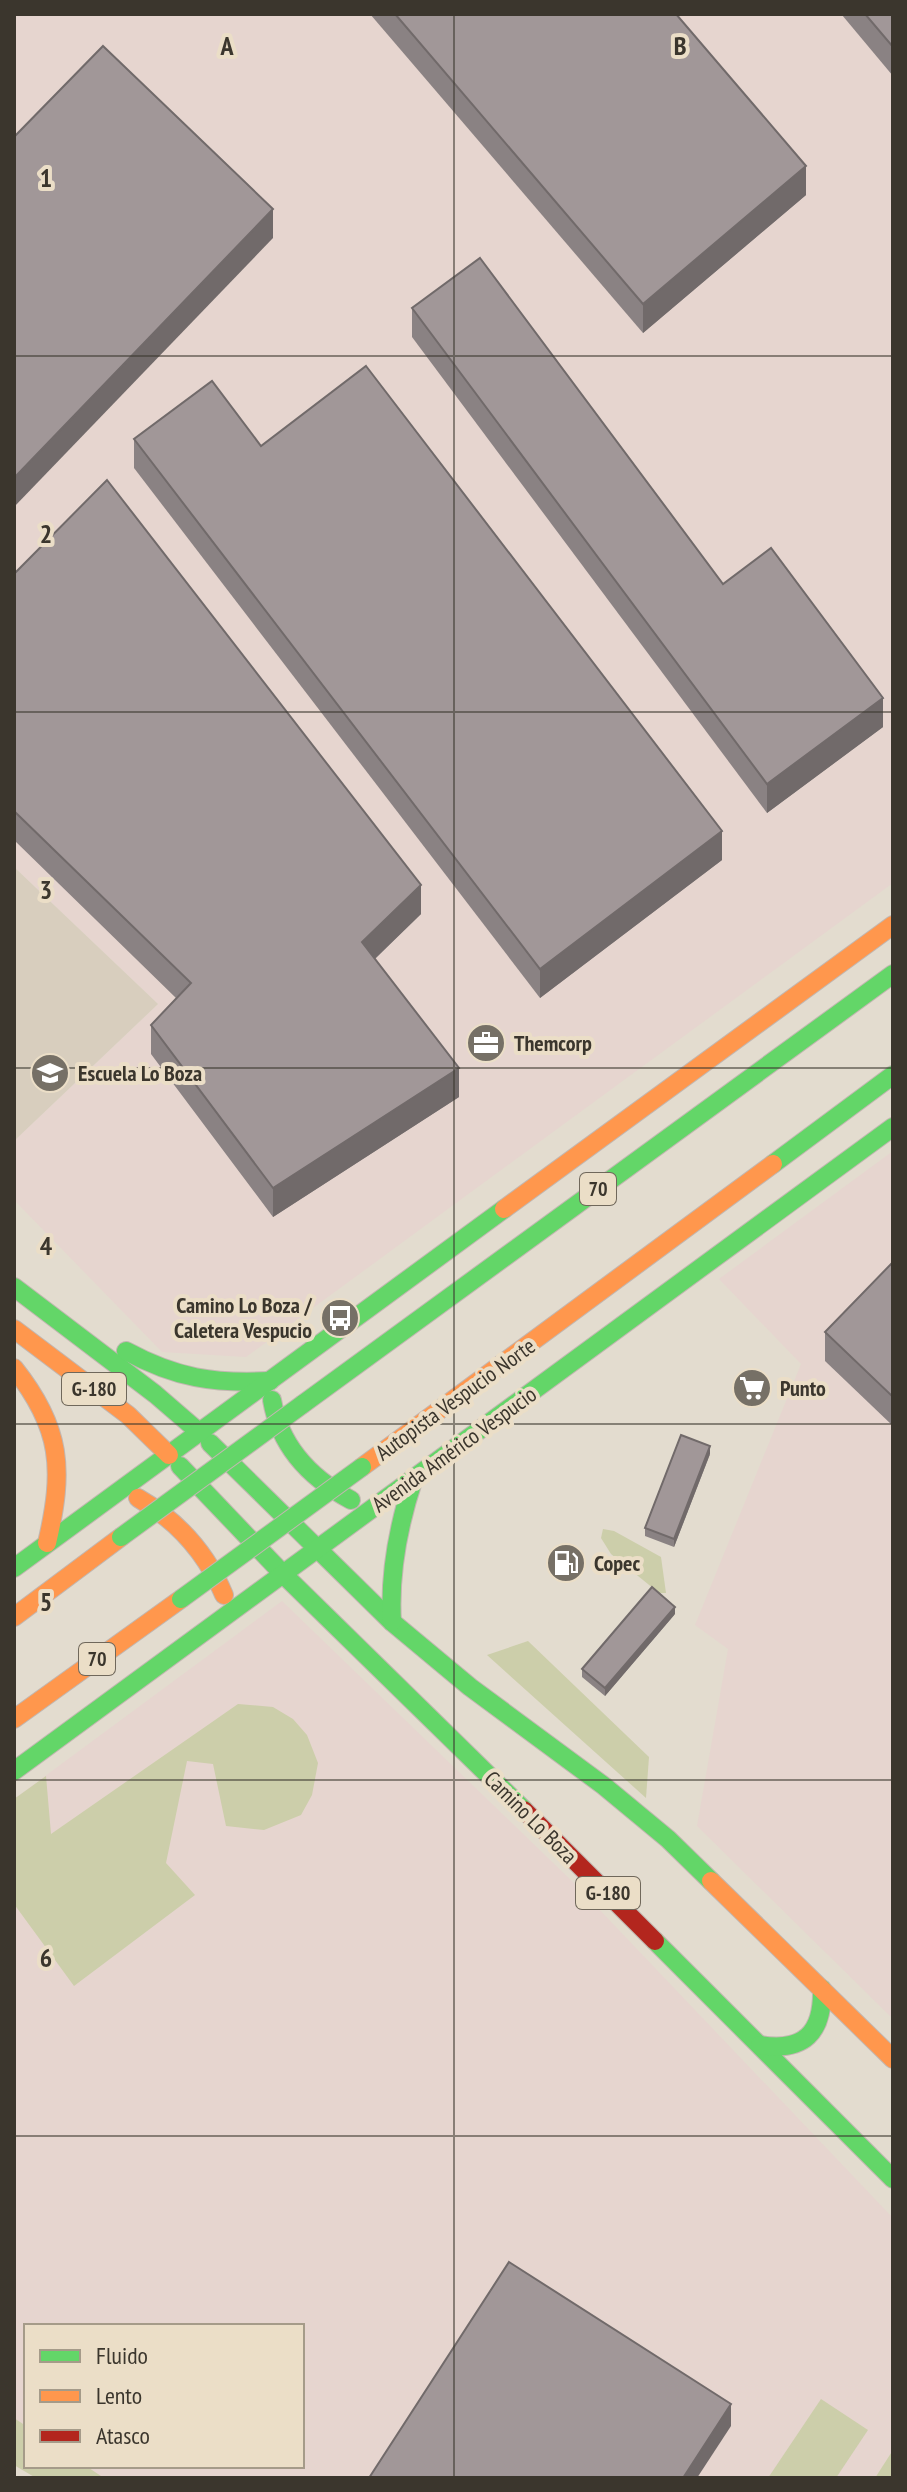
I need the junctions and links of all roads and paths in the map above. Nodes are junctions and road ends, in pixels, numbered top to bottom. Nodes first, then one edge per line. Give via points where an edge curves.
1 (893, 925) edge
2 (893, 974) edge
3 (893, 1075) edge
4 (893, 1127) edge
5 (14, 1287) edge
6 (52, 1318) junction
7 (14, 1329) edge
8 (14, 1368) edge
9 (270, 1381) junction
10 (199, 1432) junction
11 (169, 1455) junction
12 (414, 1478) junction
13 (120, 1490) junction
14 (374, 1507) junction
15 (47, 1543) junction
16 (317, 1549) junction
17 (14, 1568) edge
18 (283, 1574) junction
19 (229, 1614) junction
20 (14, 1617) edge
21 (392, 1622) junction
22 (14, 1719) edge
23 (14, 1771) edge
24 (822, 1989) junction
25 (760, 2045) junction
26 (893, 2059) edge
27 (893, 2179) edge

1 - 9 main road
2 - 20 main road, 70, bridge
3 - 22 main road, Autopista Vespucio Norte / 70, bridge
4 - 12 main road, Avenida Américo Vespucio
5 - 6 main road, G-180
6 - 9 main road via 176,1375 201,1382
6 - 10 main road, G-180
7 - 11 main road, G-180 via 128,1415
8 - 15 main road via 42,1408 56,1447 59,1491
9 - 10 main road
9 - 14 main road via 277,1429 291,1450 334,1492
10 - 11 main road
10 - 16 main road, G-180
11 - 13 main road
11 - 18 main road, Camino Lo Boza / G-180
12 - 14 main road, Avenida Américo Vespucio
12 - 21 main road via 392,1553
13 - 15 main road
13 - 19 main road via 158,1510 191,1539 215,1574
14 - 16 main road, Avenida Américo Vespucio
15 - 17 main road
16 - 18 main road, Avenida Américo Vespucio
16 - 21 main road, G-180
18 - 19 main road, Avenida Américo Vespucio
18 - 25 main road, Camino Lo Boza / G-180
19 - 23 main road, Avenida Américo Vespucio
21 - 24 main road, G-180 via 668,1839
24 - 25 main road via 821,2018 810,2036 786,2048
24 - 26 main road, G-180
25 - 27 main road, Camino Lo Boza / G-180

